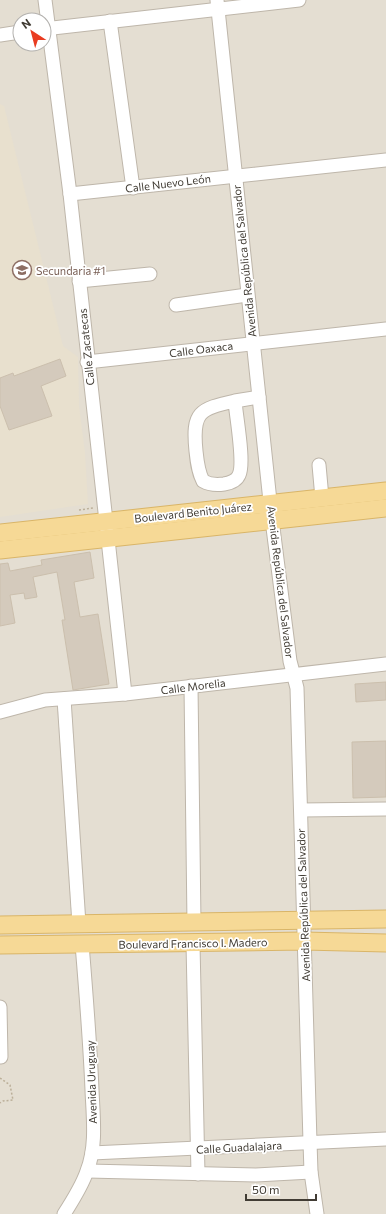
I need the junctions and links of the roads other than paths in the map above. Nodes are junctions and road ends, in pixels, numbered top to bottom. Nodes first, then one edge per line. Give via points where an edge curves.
1 (45, 0) edge
2 (299, 0) edge
3 (217, 4) edge
4 (45, 12) edge
5 (110, 21) junction
6 (52, 27) edge
7 (12, 33) edge
8 (0, 35) edge
9 (49, 52) edge
10 (386, 160) edge
11 (234, 176) junction
12 (133, 188) junction
13 (70, 194) junction
14 (150, 274) dead end
15 (79, 281) junction
16 (248, 296) junction
17 (176, 305) dead end
18 (386, 329) edge
19 (253, 343) junction
20 (87, 362) junction
21 (259, 397) junction
22 (235, 401) junction
23 (318, 465) dead end
24 (386, 491) edge
25 (322, 498) junction
26 (271, 503) junction
27 (386, 508) edge
28 (272, 520) junction
29 (106, 530) junction
30 (0, 533) edge
31 (0, 550) edge
32 (386, 664) edge
33 (295, 674) junction
34 (191, 686) junction
35 (125, 694) junction
36 (64, 699) junction
37 (0, 712) edge
38 (301, 810) junction
39 (386, 810) edge
40 (386, 919) edge
41 (303, 920) junction
42 (194, 923) junction
43 (79, 924) junction
44 (0, 926) edge
45 (304, 941) junction
46 (386, 943) edge
47 (82, 944) junction
48 (193, 944) junction
49 (0, 945) edge
50 (0, 1007) edge
51 (0, 1014) edge
52 (1, 1057) edge
53 (386, 1139) edge
54 (310, 1142) junction
55 (199, 1149) junction
56 (92, 1153) junction
57 (88, 1171) junction
58 (311, 1172) junction
59 (198, 1174) junction
60 (64, 1214) edge
61 (317, 1214) edge

1 - 4 street, Calle Zacatecas
2 - 3 street
3 - 5 street
3 - 11 street, Avenida República del Salvador
5 - 6 street
5 - 12 street
7 - 8 street
9 - 13 street, Calle Zacatecas
10 - 11 street, Calle Nuevo León
11 - 12 street, Calle Nuevo León
11 - 16 street, Avenida República del Salvador
12 - 13 street, Calle Nuevo León
13 - 15 street, Calle Zacatecas
14 - 15 street
15 - 20 street, Calle Zacatecas
16 - 17 street
16 - 19 street, Avenida República del Salvador
18 - 19 street, Calle Oaxaca
19 - 20 street, Calle Oaxaca
19 - 21 street, Avenida República del Salvador
20 - 29 street, Calle Zacatecas
21 - 22 street
21 - 26 street, Avenida República del Salvador
22 - 22 street via 241,458 240,473 234,481 227,484 209,484 203,481 199,470 194,432 196,420 201,413 216,405
23 - 25 street
24 - 25 main road, Boulevard Benito Juárez
25 - 26 main road, Boulevard Benito Juárez
26 - 28 street, Avenida República del Salvador
26 - 29 main road, Boulevard Benito Juárez
27 - 28 main road, Boulevard Benito Juárez
28 - 29 main road, Boulevard Benito Juárez
28 - 33 street, Avenida República del Salvador via 290,661
29 - 30 main road, Boulevard Benito Juárez
29 - 31 main road, Boulevard Benito Juárez
29 - 35 street, Calle Zacatecas
32 - 33 street, Calle Morelia
33 - 34 street, Calle Morelia
33 - 38 street, Avenida República del Salvador
34 - 35 street, Calle Morelia
34 - 42 street
35 - 36 street, Calle Morelia
36 - 37 street, Calle Morelia via 46,700
36 - 43 street
38 - 39 street
38 - 41 street, Avenida República del Salvador
40 - 41 main road, Boulevard Francisco I. Madero
41 - 42 main road, Boulevard Francisco I. Madero
41 - 45 street, Avenida República del Salvador
42 - 43 main road, Boulevard Francisco I. Madero
43 - 44 main road, Boulevard Francisco I. Madero
45 - 46 main road, Boulevard Francisco I. Madero
45 - 48 main road, Boulevard Francisco I. Madero
45 - 54 street, Avenida República del Salvador
47 - 48 main road, Boulevard Francisco I. Madero
47 - 49 main road, Boulevard Francisco I. Madero
47 - 56 street, Avenida Uruguay via 90,1048
48 - 55 street
50 - 51 street
51 - 52 street
53 - 54 street, Calle Guadalajara
54 - 55 street, Calle Guadalajara
54 - 58 street, Avenida República del Salvador
55 - 56 street, Calle Guadalajara
55 - 59 street
56 - 57 street, Avenida Uruguay
57 - 59 street
57 - 60 street, Avenida Uruguay
58 - 59 street via 256,1175
58 - 61 street, Avenida República del Salvador

